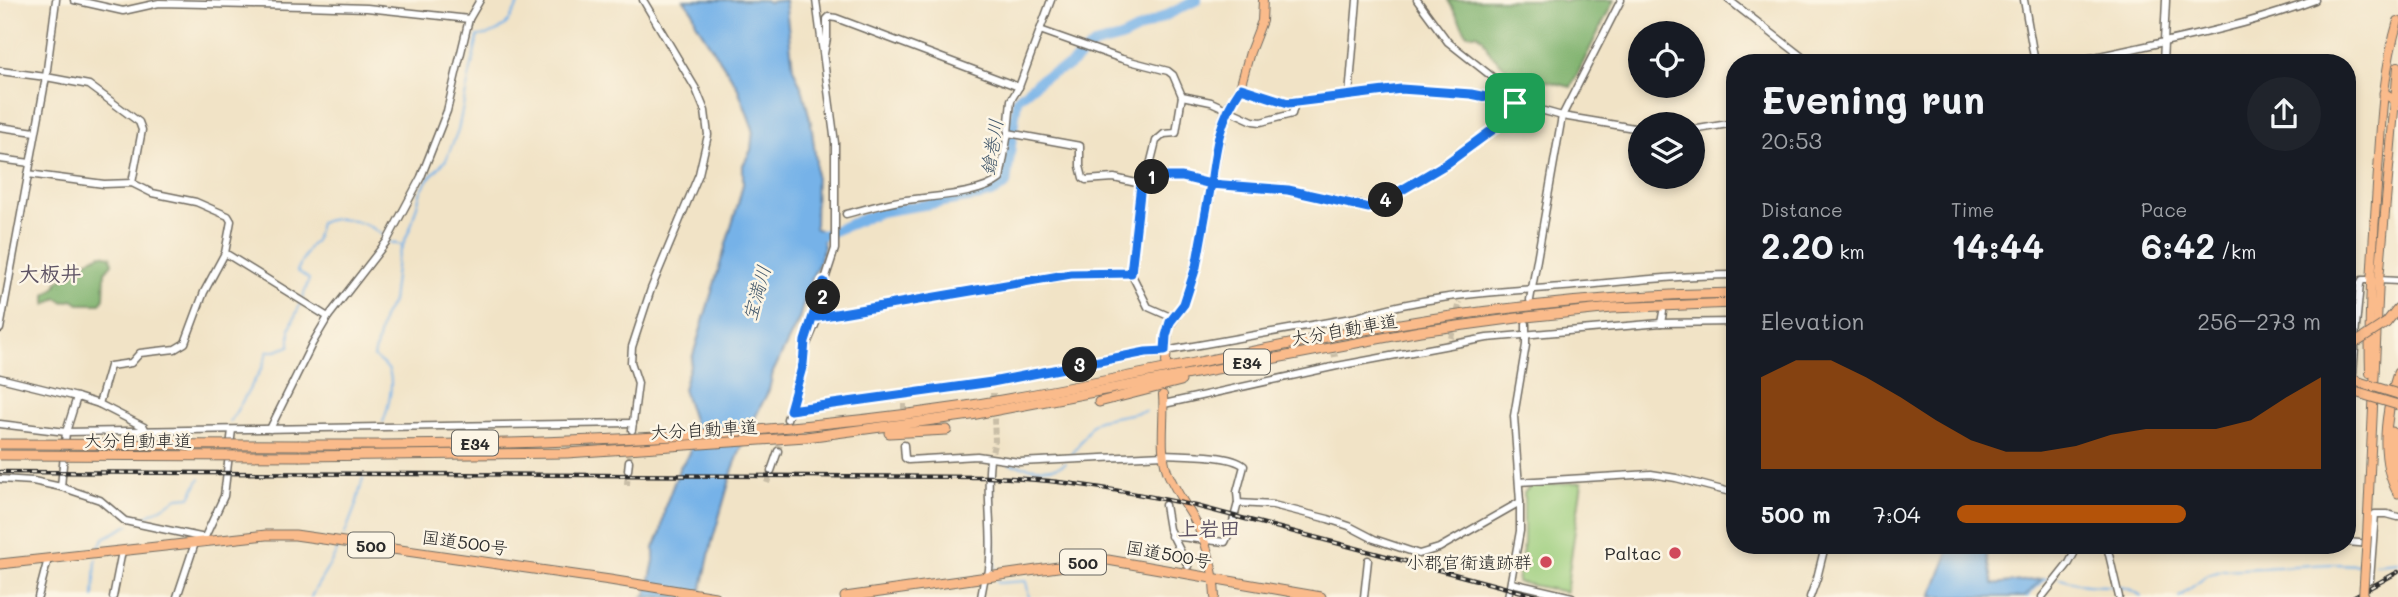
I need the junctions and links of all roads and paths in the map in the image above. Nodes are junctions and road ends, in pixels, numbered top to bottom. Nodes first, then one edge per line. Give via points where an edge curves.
1 (56, 0) edge
2 (74, 0) edge
3 (480, 0) edge
4 (643, 0) edge
5 (816, 0) edge
6 (1051, 0) edge
7 (1263, 0) edge
8 (1357, 0) edge
9 (1417, 0) edge
10 (1621, 0) edge
11 (1729, 0) edge
12 (2024, 0) edge
13 (2166, 0) edge
14 (2315, 0) edge
15 (469, 19) junction
16 (2398, 21) edge
17 (1040, 30) junction
18 (2163, 41) junction
19 (1798, 54) edge
20 (2033, 54) edge
21 (2107, 54) edge
22 (2163, 54) edge
23 (823, 56) junction
24 (2398, 66) edge
25 (0, 71) edge
26 (46, 77) junction
27 (1019, 87) junction
28 (1241, 88) junction
29 (2384, 93) junction
30 (1182, 96) junction
31 (1349, 96) junction
32 (2396, 101) edge
33 (1295, 103) junction
34 (1515, 103) junction
35 (1525, 106) junction
36 (1227, 109) junction
37 (1562, 116) junction
38 (1726, 124) edge
39 (0, 127) edge
40 (1628, 127) edge
41 (1705, 128) edge
42 (35, 132) junction
43 (1008, 133) junction
44 (0, 159) edge
45 (30, 163) junction
46 (28, 174) junction
47 (1147, 177) junction
48 (132, 183) junction
49 (1141, 184) junction
50 (1211, 184) junction
51 (846, 214) dead end
52 (225, 253) junction
53 (1131, 273) junction
54 (1726, 275) edge
55 (1666, 278) junction
56 (2375, 280) junction
57 (2398, 281) edge
58 (824, 282) junction
59 (1531, 289) junction
60 (1665, 289) dead end
61 (1726, 293) edge
62 (1530, 300) dead end
63 (1726, 303) edge
64 (2398, 308) edge
65 (1663, 312) dead end
66 (328, 317) junction
67 (818, 317) junction
68 (1173, 318) junction
69 (1726, 322) edge
70 (1661, 323) junction
71 (1525, 324) dead end
72 (2356, 325) edge
73 (0, 327) edge
74 (1527, 334) junction
75 (2356, 341) edge
76 (1165, 351) junction
77 (803, 352) junction
78 (1335, 357) tunnel mouth
79 (1268, 358) junction
80 (1166, 362) dead end
81 (1337, 366) junction
82 (2398, 373) edge
83 (0, 378) edge
84 (2356, 380) edge
85 (992, 382) junction
86 (993, 393) tunnel mouth
87 (2356, 394) edge
88 (77, 397) junction
89 (2398, 397) edge
90 (1164, 400) joint
91 (1099, 402) dead end
92 (99, 404) junction
93 (2398, 405) edge
94 (790, 410) junction
95 (787, 419) tunnel mouth
96 (0, 424) edge
97 (270, 429) junction
98 (232, 430) junction
99 (947, 430) dead end
100 (146, 431) junction
101 (66, 432) junction
102 (806, 437) junction
103 (650, 443) junction
104 (0, 444) edge
105 (904, 445) dead end
106 (778, 451) tunnel mouth
107 (0, 455) edge
108 (1164, 455) junction
109 (990, 460) tunnel mouth
110 (629, 461) tunnel mouth
111 (628, 470) tunnel mouth
112 (771, 471) tunnel mouth
113 (2398, 477) edge
114 (0, 479) edge
115 (1519, 482) junction
116 (61, 487) junction
117 (1726, 491) edge
118 (2398, 493) edge
119 (1520, 502) junction
120 (1238, 503) junction
121 (1165, 505) dead end
122 (2398, 517) edge
123 (1171, 536) junction
124 (1202, 540) junction
125 (201, 541) junction
126 (2356, 543) edge
127 (2373, 544) junction
128 (122, 551) junction
129 (1823, 554) edge
130 (2073, 554) edge
131 (2109, 554) edge
132 (48, 559) junction
133 (1368, 560) dead end
134 (0, 564) edge
135 (1188, 566) dead end
136 (987, 576) junction
137 (1214, 577) junction
138 (2370, 580) dead end
139 (1512, 583) junction
140 (38, 597) edge
141 (113, 597) edge
142 (177, 597) edge
143 (715, 597) edge
144 (845, 597) edge
145 (981, 597) edge
146 (1215, 597) edge
147 (1321, 597) edge
148 (1364, 597) edge
149 (1508, 597) edge
150 (1572, 597) edge
151 (1810, 597) edge
152 (2042, 597) edge
153 (2119, 597) edge
154 (2363, 597) edge

1 - 26 street
2 - 15 street via 122,10 159,3 292,6
3 - 15 street
4 - 97 street via 696,89 708,135 699,174 632,347 638,383 633,426
5 - 23 street
6 - 17 street
7 - 28 main road via 1262,21
8 - 31 street
9 - 34 street via 1448,42 1505,86
10 - 37 street
11 - 19 street
12 - 20 street
13 - 18 street
14 - 18 street via 2266,17
15 - 66 street via 447,111 421,177 387,241
16 - 29 main road
17 - 27 street
17 - 30 street via 1168,71
18 - 21 street
18 - 22 street
23 - 27 street via 827,19 836,18
23 - 58 street via 836,172 835,249
24 - 32 main road
25 - 26 street
26 - 42 street
26 - 48 street via 89,85 139,122 142,130
27 - 43 street via 1011,100
28 - 33 street
28 - 36 main road
29 - 32 highway
29 - 56 main road
30 - 36 street
30 - 47 street via 1176,133 1164,134 1156,141
31 - 33 street
31 - 34 street via 1414,89
32 - 56 main road
33 - 36 street via 1292,114 1261,122
34 - 35 street
35 - 37 street
35 - 50 street via 1446,164 1369,208 1288,190
36 - 50 main road
37 - 40 street
37 - 59 street
38 - 41 street
39 - 42 street
42 - 45 street
43 - 49 street via 1080,146 1086,180 1114,178
43 - 51 street via 995,183
44 - 45 street
45 - 46 street
46 - 48 street
46 - 73 street
47 - 49 street
47 - 50 street via 1182,177
48 - 52 street via 228,216
49 - 53 street
50 - 68 main road via 1196,267 1184,304
52 - 66 street
52 - 92 street via 204,292 186,343 176,349 140,353 131,363 110,366
53 - 67 street via 1071,274
53 - 68 street via 1148,307
54 - 55 street
55 - 59 street
55 - 60 street
56 - 57 street
56 - 72 street via 2360,284
56 - 154 main road, bridge via 2369,326 2372,418
58 - 67 street
58 - 77 street
59 - 62 street
59 - 76 street via 1386,307 1329,324
61 - 103 highway, 大分自動車道 / E34 via 1517,307 969,405
63 - 79 highway, 大分自動車道 / E34 via 1517,318
64 - 75 highway, bridge via 2386,323
65 - 70 street
66 - 97 street
67 - 77 street
68 - 76 main road
69 - 70 street
70 - 74 street
71 - 74 street
74 - 81 street via 1450,341
74 - 115 street via 1514,416
76 - 80 main road
76 - 85 street
77 - 94 street
78 - 81 street
79 - 91 highway
79 - 102 highway, 大分自動車道 / E34 via 984,413
81 - 90 street
82 - 118 highway via 2385,456
83 - 88 street
84 - 89 highway, bridge
85 - 86 street
85 - 94 street via 904,400
87 - 93 highway, bridge
88 - 92 street
88 - 101 street
89 - 113 highway via 2392,432
90 - 108 main road
92 - 100 street
94 - 95 street
96 - 101 street
97 - 98 street
98 - 100 street
98 - 125 street via 224,496
99 - 102 highway
100 - 101 street
101 - 116 street
102 - 103 highway, 大分自動車道 / E34
103 - 104 highway, 大分自動車道 / E34, bridge
103 - 107 highway, 大分自動車道 / E34, bridge via 567,453
105 - 108 street via 908,460 977,456 1019,462
106 - 112 street
108 - 120 street via 1243,464
108 - 124 main road via 1166,470
109 - 136 street via 992,539
110 - 111 street
114 - 116 street
115 - 117 street via 1651,474
115 - 119 street
116 - 125 street via 100,500 125,521
119 - 120 street via 1432,552 1419,554 1328,519 1273,505
119 - 139 street
120 - 124 street via 1224,542
121 - 123 street
122 - 127 street via 2375,514
123 - 124 street
123 - 135 street
124 - 137 main road
125 - 128 highway, 国道500号 / 500
125 - 142 street
125 - 143 highway, 国道500号 / 500 via 295,535
126 - 127 street
127 - 138 street
128 - 132 highway, 国道500号 / 500
128 - 141 street
129 - 151 street
130 - 152 street
131 - 153 street
132 - 134 highway, 国道500号 / 500
132 - 140 street
133 - 148 street
136 - 137 highway, 国道500号 / 500 via 1108,559
136 - 144 highway, 国道500号 / 500
136 - 145 street
137 - 146 main road
137 - 147 highway, 国道500号 / 500
139 - 149 street
139 - 150 street

